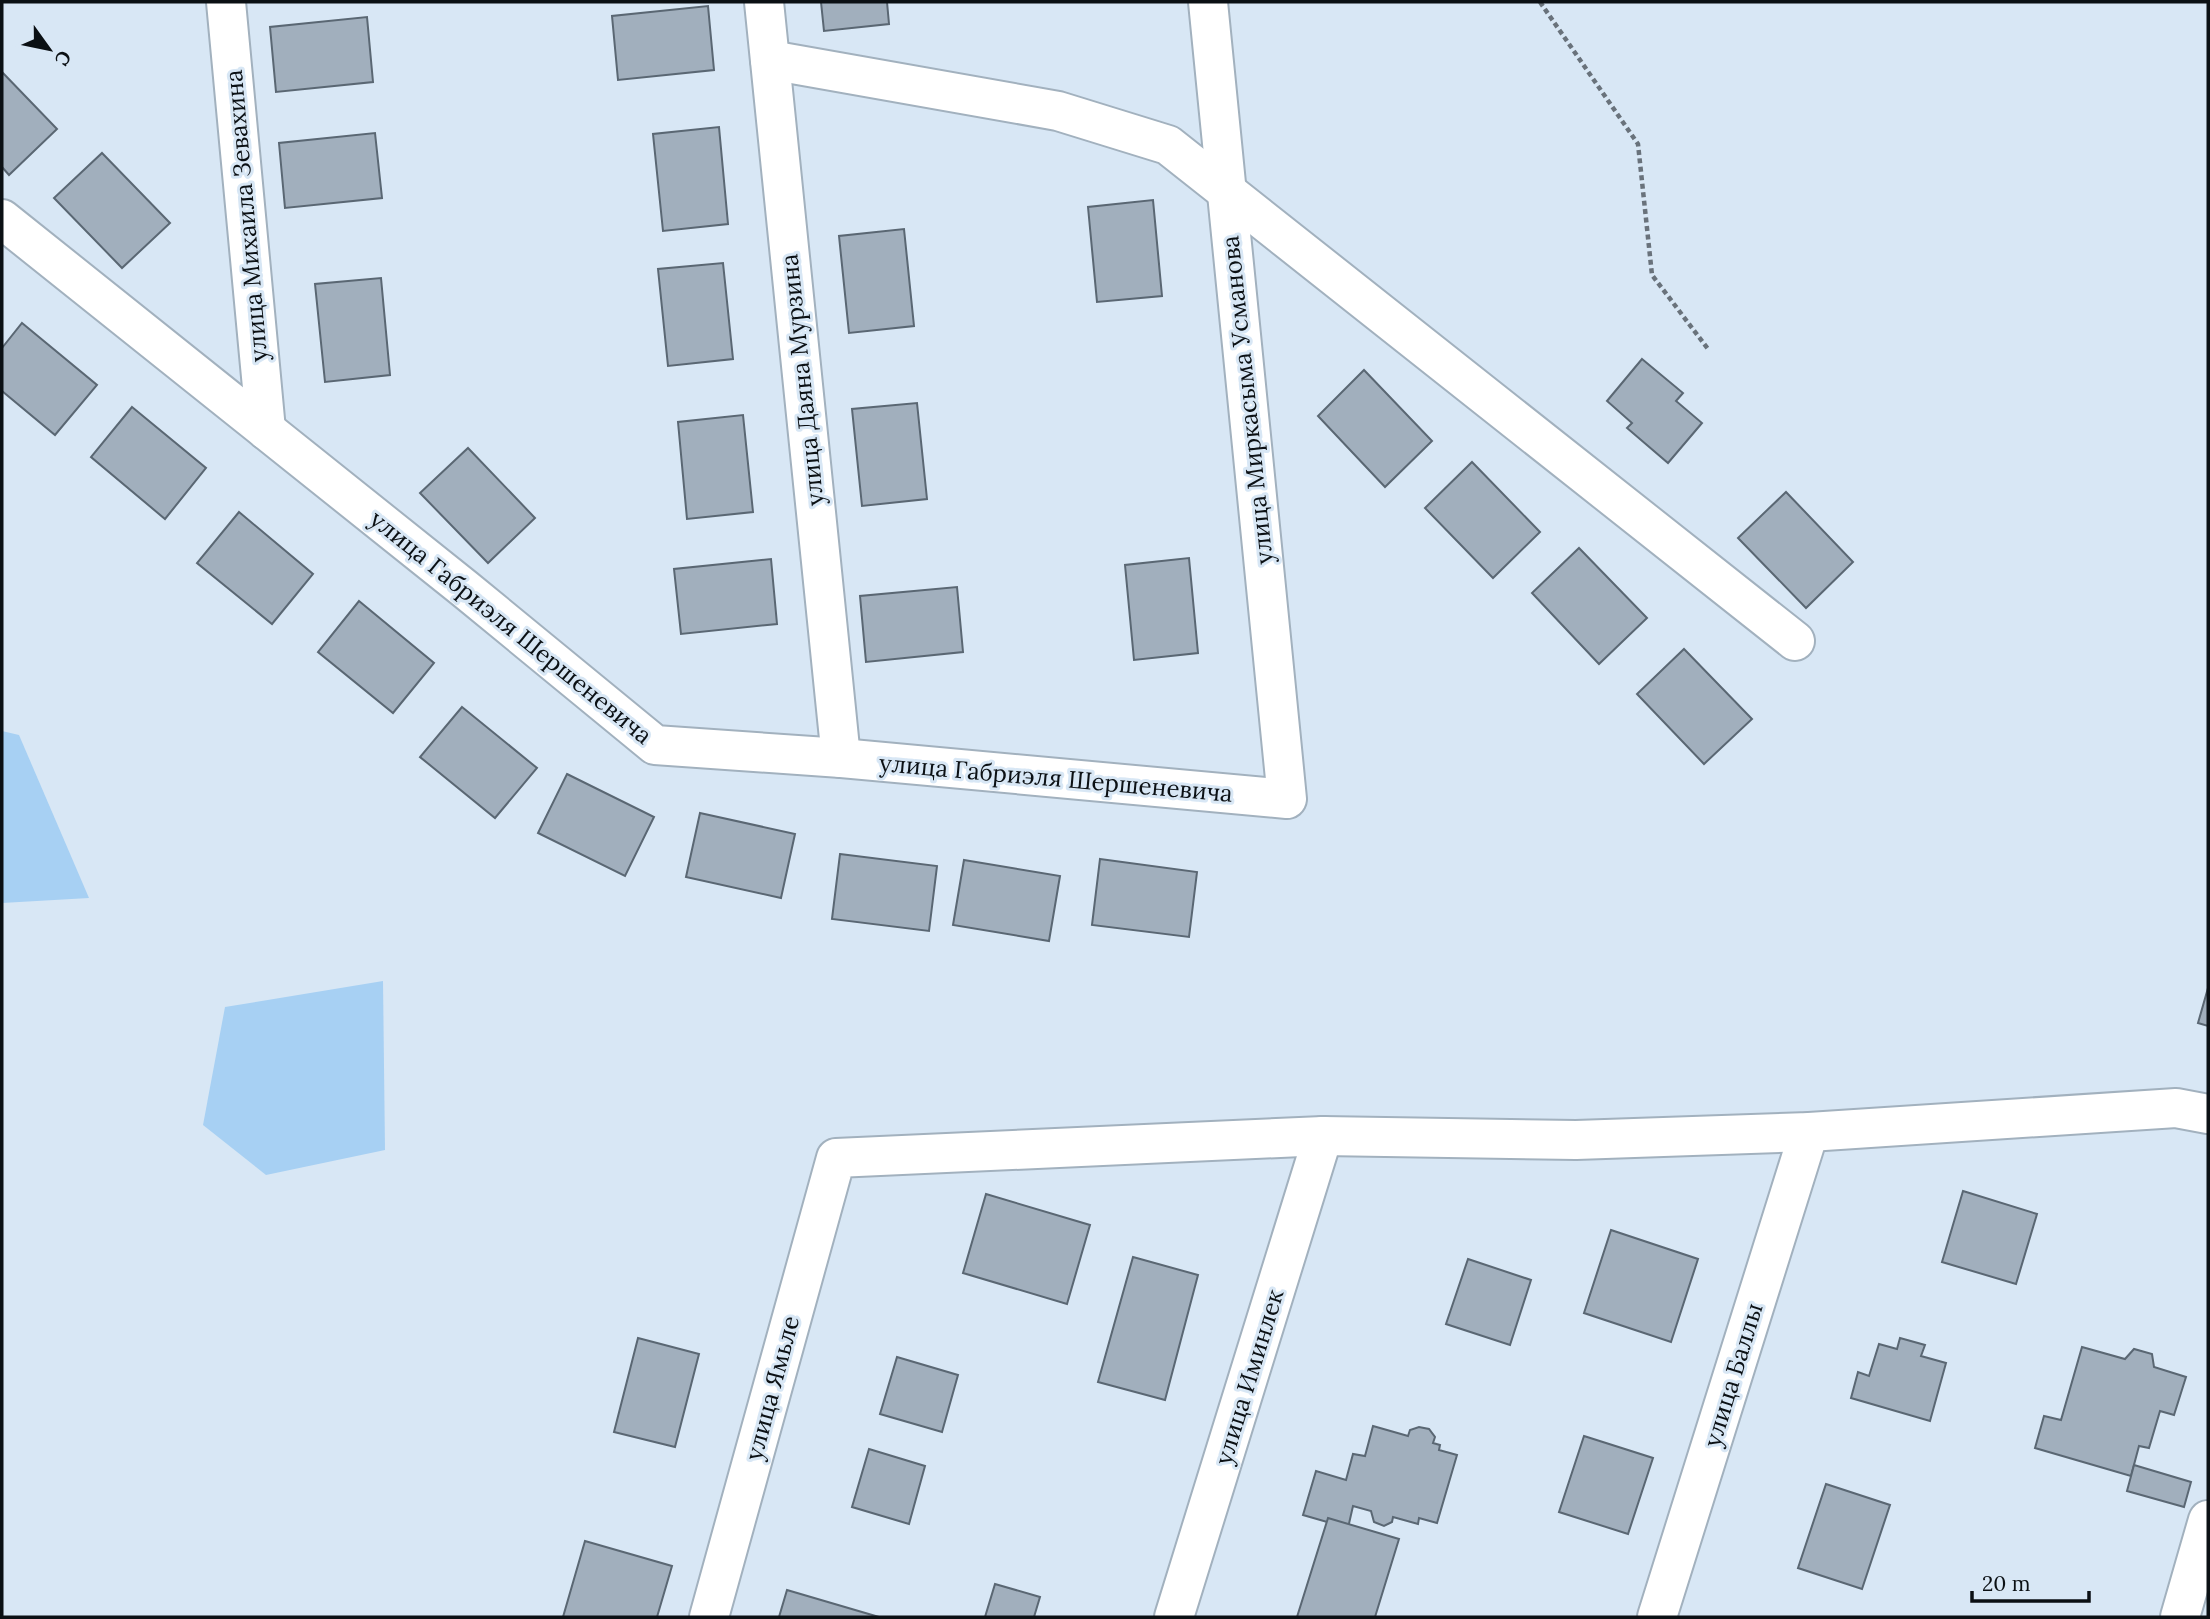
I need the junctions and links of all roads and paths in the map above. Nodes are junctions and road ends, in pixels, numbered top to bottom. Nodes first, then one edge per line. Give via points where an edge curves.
1 (226, 2) edge
2 (764, 2) edge
3 (1208, 2) edge
4 (1540, 2) edge
5 (770, 60) junction
6 (1227, 191) junction
7 (2, 219) edge
8 (1708, 349) dead end
9 (266, 430) junction
10 (1795, 641) dead end
11 (841, 758) junction
12 (1287, 799) joint
13 (2208, 1114) edge
14 (1809, 1132) junction
15 (1323, 1136) junction
16 (2208, 1520) edge
17 (709, 1617) edge
18 (1174, 1617) edge
19 (1657, 1617) edge
20 (2180, 1617) edge

1 - 9 street, улица Михаила Зевахина
2 - 5 street, улица Даяна Мурзина
3 - 6 street, улица Миркасыма Усманова
4 - 8 path via 1638,144 1652,275
5 - 6 street via 1058,111 1168,145
5 - 11 street, улица Даяна Мурзина
6 - 10 street
6 - 12 street, улица Миркасыма Усманова
7 - 9 street, улица Габриэля Шершеневича
9 - 11 street, улица Габриэля Шершеневича via 655,745
11 - 12 street, улица Габриэля Шершеневича
13 - 14 street via 2176,1108
14 - 15 street via 1576,1140
14 - 19 street, улица Баллы
15 - 17 street, улица Ямьле via 836,1158
15 - 18 street, улица Иминлек
16 - 20 street

